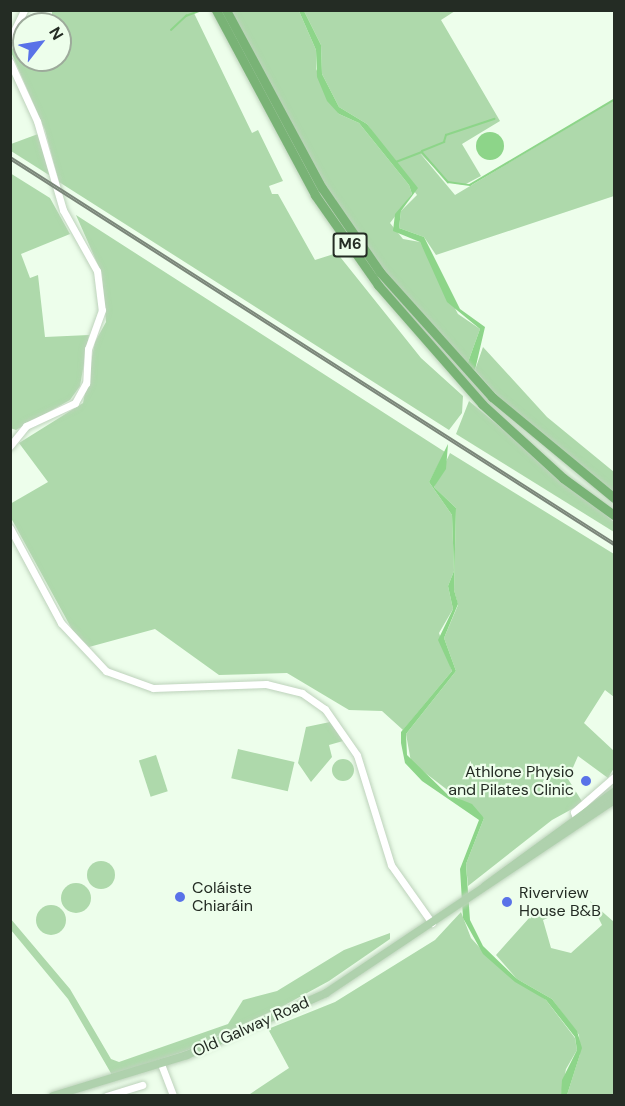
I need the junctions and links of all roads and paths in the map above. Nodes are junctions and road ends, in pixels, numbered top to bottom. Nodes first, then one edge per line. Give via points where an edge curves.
1 (24, 10) edge
2 (216, 10) edge
3 (225, 10) edge
4 (10, 39) edge
5 (10, 62) edge
6 (10, 446) edge
7 (615, 498) edge
8 (615, 515) edge
9 (10, 528) edge
10 (615, 777) edge
11 (615, 792) edge
12 (615, 800) edge
13 (576, 818) junction
14 (485, 886) junction
15 (432, 923) junction
16 (161, 1064) junction
17 (142, 1085) dead end
18 (53, 1095) edge
19 (106, 1095) edge
20 (173, 1095) edge

1 - 4 street
2 - 8 highway, M6 via 315,195 378,285 482,404 563,478
3 - 7 highway, M6 via 322,189 380,272 492,397
5 - 6 street via 37,121 63,210 97,271 102,310 88,349 83,392 75,403 21,430
9 - 15 street via 61,623 106,671 153,688 266,684 302,693 325,709 354,749 391,865
10 - 13 street via 574,812
11 - 13 main road
12 - 14 main road
13 - 14 main road
14 - 15 main road, Old Galway Road
15 - 16 main road, Old Galway Road via 326,993
16 - 18 main road, Old Galway Road
16 - 20 street
17 - 19 street

